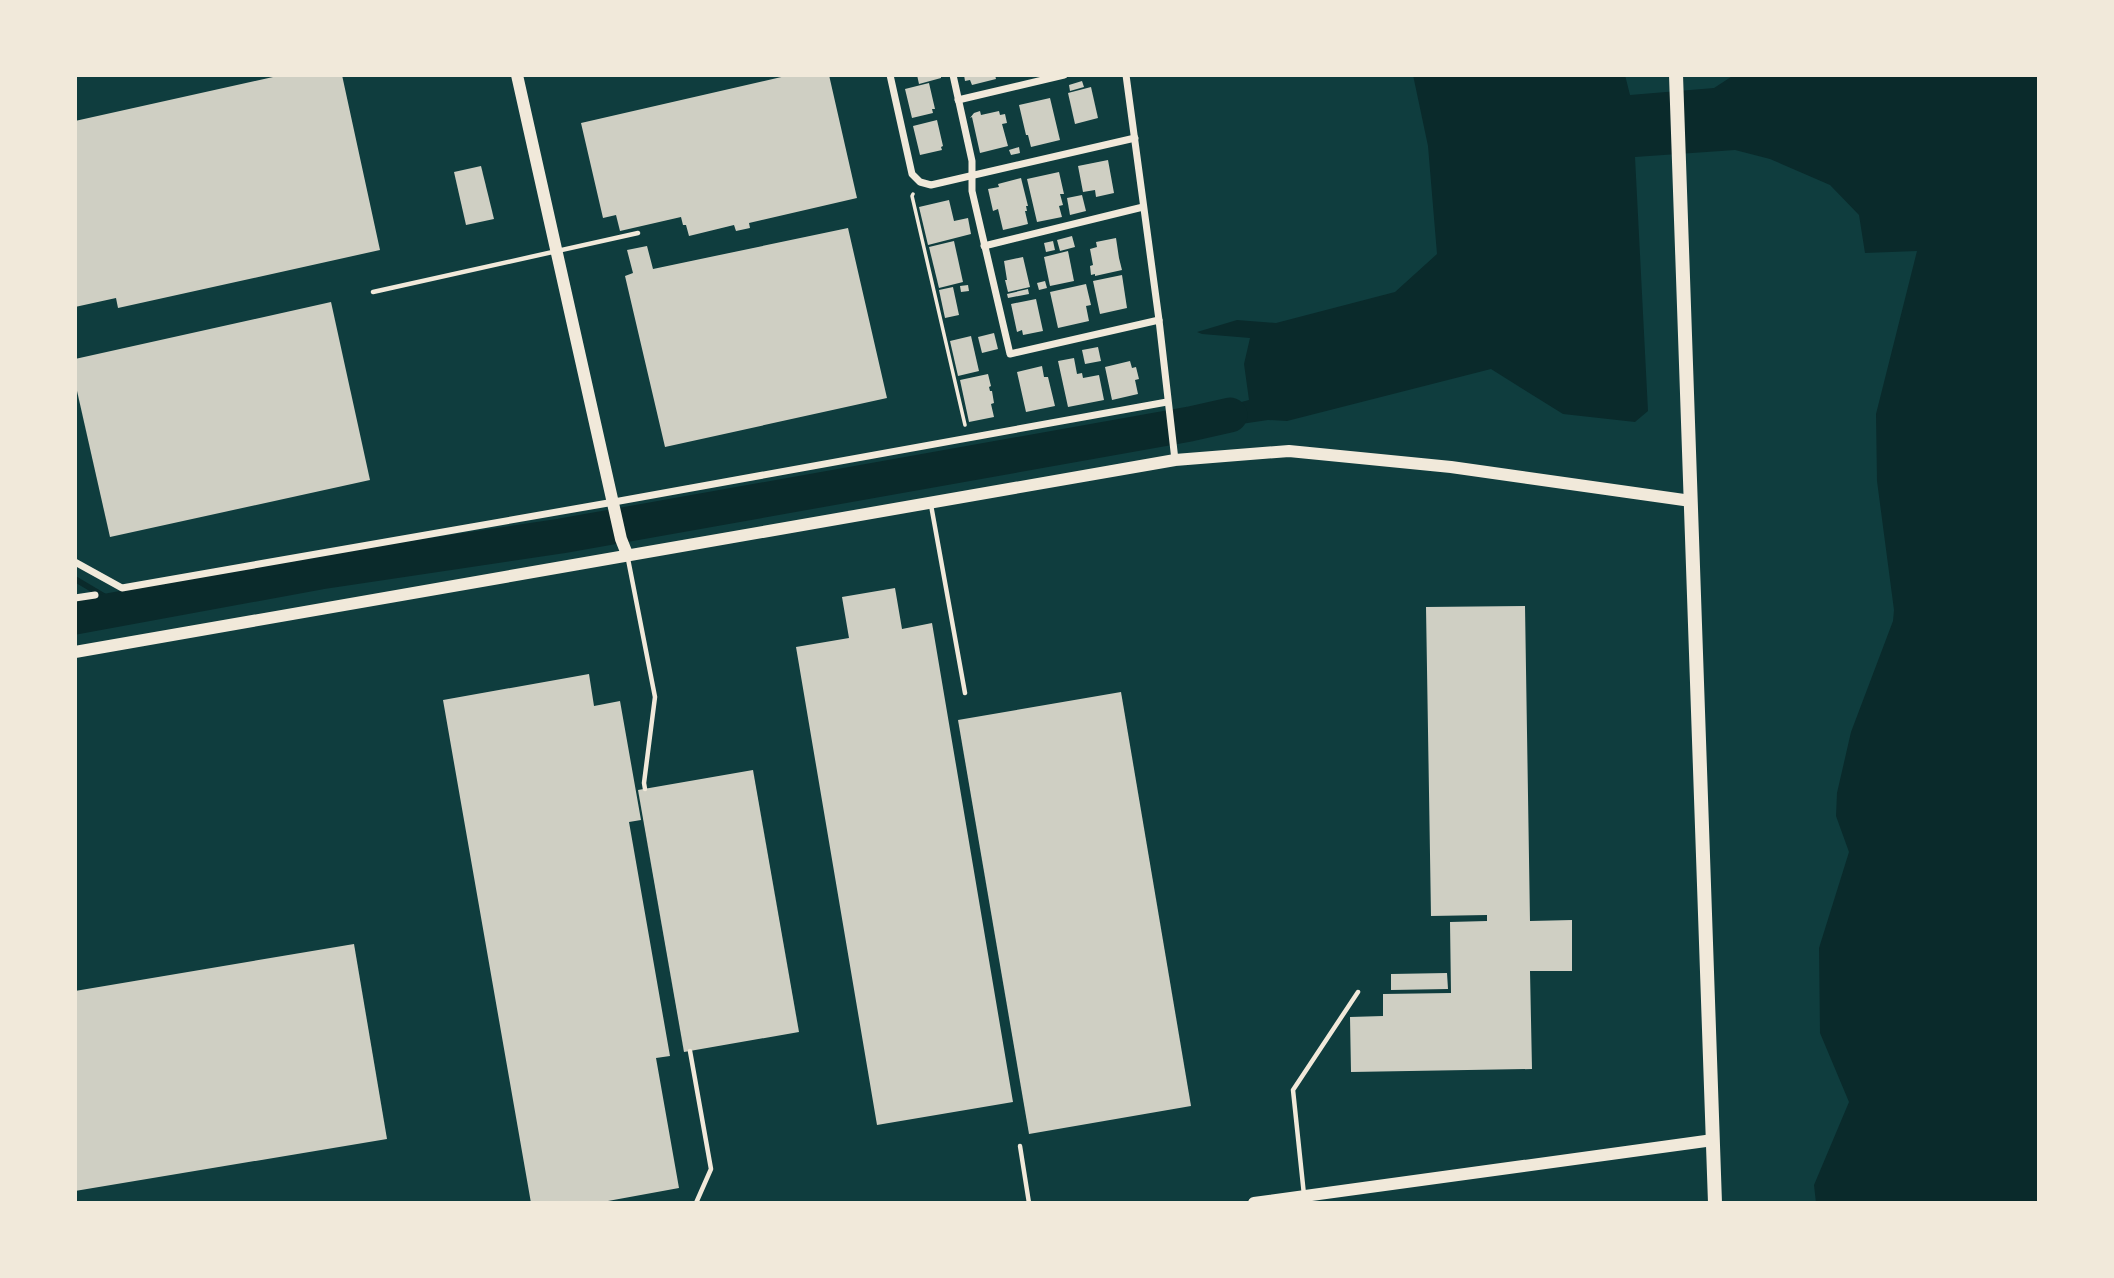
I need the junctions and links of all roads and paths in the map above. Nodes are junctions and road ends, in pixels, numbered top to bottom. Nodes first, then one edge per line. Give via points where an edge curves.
1 (517, 75) edge
2 (890, 75) edge
3 (953, 75) edge
4 (1064, 75) edge
5 (1126, 75) edge
6 (1675, 82) edge
7 (958, 100) junction
8 (1135, 138) junction
9 (972, 176) junction
10 (920, 183) junction
11 (1143, 207) junction
12 (638, 233) dead end
13 (984, 246) junction
14 (558, 251) junction
15 (373, 292) dead end
16 (1158, 320) junction
17 (1168, 406) junction
18 (967, 437) junction
19 (1175, 460) junction
20 (930, 501) junction
21 (1691, 501) junction
22 (614, 504) junction
23 (627, 554) junction
24 (75, 562) edge
25 (95, 595) dead end
26 (75, 598) edge
27 (75, 652) edge
28 (965, 693) dead end
29 (645, 789) dead end
30 (1358, 992) dead end
31 (690, 1051) dead end
32 (1713, 1140) junction
33 (1020, 1146) dead end
34 (1304, 1195) junction
35 (696, 1203) edge
36 (1029, 1203) edge
37 (1254, 1203) edge
38 (1715, 1203) edge

1 - 14 street
2 - 10 street via 912,174
3 - 7 street
4 - 7 street
5 - 8 street
6 - 21 main road
7 - 9 street
8 - 9 street
8 - 11 street
9 - 10 street
9 - 13 street
10 - 18 path via 912,196
11 - 13 street
11 - 16 street
12 - 14 lane
13 - 16 street via 1010,354
14 - 15 lane
14 - 22 street
16 - 17 street
17 - 18 street
17 - 19 street
18 - 22 street
19 - 20 street
19 - 21 street via 1289,451 1451,467
20 - 23 street
20 - 28 lane
21 - 32 main road
22 - 23 street
22 - 24 street via 122,588
23 - 27 street
23 - 29 lane via 654,697
25 - 26 street
30 - 34 lane via 1293,1090
31 - 35 lane via 711,1169
32 - 34 street
32 - 38 main road
33 - 36 lane
34 - 37 street

